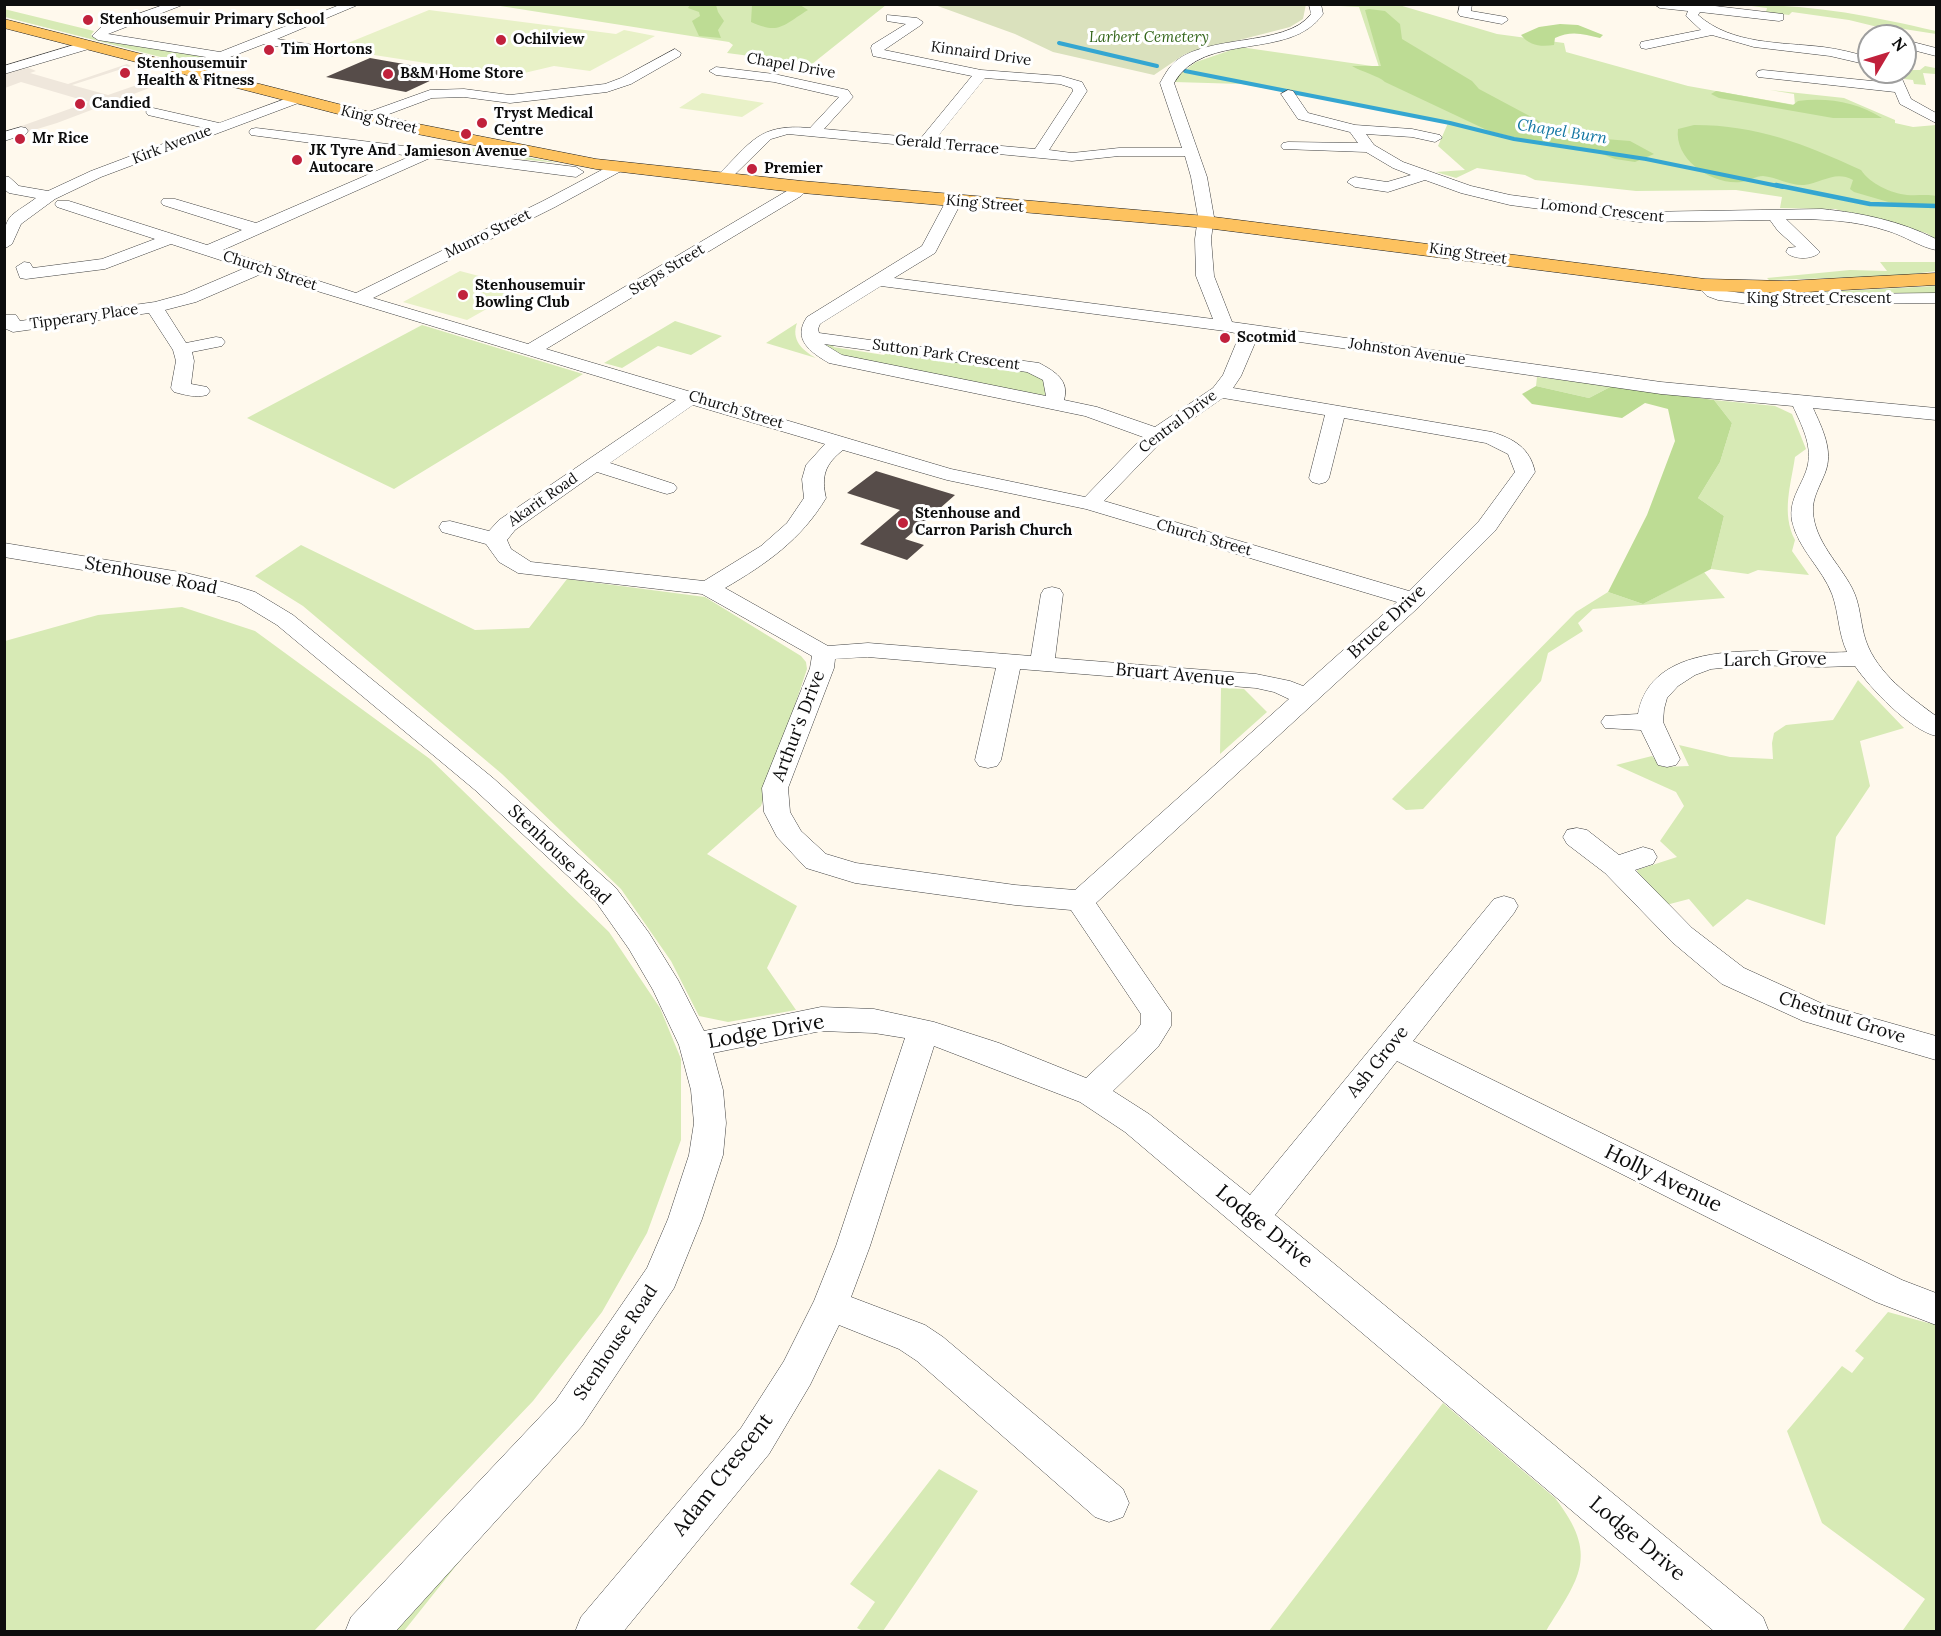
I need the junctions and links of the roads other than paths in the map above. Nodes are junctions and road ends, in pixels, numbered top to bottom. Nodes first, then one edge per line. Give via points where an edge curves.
1 (179, 4) edge
2 (354, 4) edge
3 (1315, 4) edge
4 (1466, 4) edge
5 (1660, 4) edge
6 (1695, 9) junction
7 (1779, 17) dead end
8 (891, 18) dead end
9 (1503, 20) dead end
10 (4, 23) edge
11 (1714, 31) junction
12 (263, 40) junction
13 (1648, 40) dead end
14 (87, 45) junction
15 (1853, 46) dead end
16 (1917, 47) edge
17 (333, 52) dead end
18 (1936, 52) edge
19 (1840, 53) junction
20 (644, 54) dead end
21 (221, 57) junction
22 (1857, 58) edge
23 (4, 70) edge
24 (185, 70) junction
25 (716, 71) dead end
26 (981, 74) junction
27 (1763, 74) dead end
28 (1898, 84) edge
29 (1899, 88) junction
30 (1293, 97) dead end
31 (296, 99) junction
32 (153, 112) dead end
33 (1934, 116) edge
34 (368, 117) junction
35 (218, 127) junction
36 (1356, 129) junction
37 (21, 131) dead end
38 (256, 132) dead end
39 (814, 132) junction
40 (4, 137) edge
41 (1435, 138) dead end
42 (461, 139) junction
43 (925, 143) junction
44 (1297, 147) dead end
45 (1369, 148) junction
46 (1191, 152) junction
47 (1039, 154) junction
48 (426, 155) junction
49 (618, 167) junction
50 (576, 172) dead end
51 (1423, 176) junction
52 (722, 179) junction
53 (1355, 182) dead end
54 (9, 185) edge
55 (802, 187) junction
56 (56, 200) junction
57 (954, 201) junction
58 (169, 202) dead end
59 (1775, 215) junction
60 (15, 221) junction
61 (1206, 222) junction
62 (257, 229) junction
63 (172, 238) junction
64 (4, 244) edge
65 (1936, 245) edge
66 (209, 250) junction
67 (1794, 252) dead end
68 (260, 268) junction
69 (23, 275) dead end
70 (1936, 279) edge
71 (878, 281) junction
72 (1705, 285) junction
73 (1936, 298) edge
74 (357, 299) junction
75 (155, 307) junction
76 (1225, 326) junction
77 (10, 327) dead end
78 (1251, 330) junction
79 (810, 337) junction
80 (216, 342) dead end
81 (182, 349) junction
82 (531, 350) junction
83 (1220, 392) junction
84 (159, 395) dead end
85 (692, 397) junction
86 (1801, 402) junction
87 (1053, 403) junction
88 (1336, 412) junction
89 (1936, 414) edge
90 (1157, 435) junction
91 (840, 442) junction
92 (594, 465) junction
93 (1319, 478) dead end
94 (667, 488) dead end
95 (1090, 504) junction
96 (450, 528) dead end
97 (496, 540) junction
98 (4, 550) edge
99 (708, 588) junction
100 (1052, 594) dead end
101 (1413, 600) junction
102 (824, 653) junction
103 (1862, 658) junction
104 (1010, 661) junction
105 (1042, 664) junction
106 (1306, 696) junction
107 (1614, 722) dead end
108 (1650, 722) junction
109 (1936, 728) edge
110 (1667, 759) dead end
111 (988, 760) dead end
112 (1577, 837) dead end
113 (1643, 857) dead end
114 (1615, 866) junction
115 (1081, 902) junction
116 (1504, 906) dead end
117 (923, 1030) junction
118 (1392, 1044) junction
119 (694, 1045) junction
120 (1936, 1048) edge
121 (1091, 1093) junction
122 (1249, 1214) junction
123 (830, 1305) junction
124 (1936, 1309) edge
125 (1109, 1503) dead end
126 (366, 1632) edge
127 (596, 1632) edge
128 (1748, 1632) edge

1 - 21 street via 105,30 98,36
2 - 12 street
3 - 46 street via 1317,14 1306,26 1286,35 1202,54 1168,75 1167,83
4 - 9 street via 1464,13
5 - 6 street
6 - 7 street
6 - 11 street via 1692,16 1696,21
8 - 26 street, Kinnaird Drive via 917,22 877,48 878,53
10 - 14 main road, King Street
11 - 13 street
11 - 19 street via 1761,43
12 - 17 street
12 - 21 street
14 - 23 street
14 - 24 main road, King Street
15 - 19 street
16 - 18 street
19 - 22 street
20 - 34 street via 670,55 607,88 510,99 464,93 430,94
21 - 24 street
24 - 31 main road, King Street
25 - 39 street, Chapel Drive via 782,79 843,93 846,98
26 - 43 street
26 - 47 street, Kinnaird Drive via 1061,80 1080,88
27 - 29 street
28 - 29 street
29 - 33 street via 1905,101
30 - 36 street via 1303,116
31 - 34 main road, King Street
31 - 35 street, Kirk Avenue
32 - 35 street
34 - 42 main road, King Street
35 - 56 street, Kirk Avenue via 96,174
36 - 41 street
36 - 45 street, Lomond Crescent
37 - 40 street
38 - 48 street, King Street
39 - 43 street, Gerald Terrace
39 - 52 street, Gerald Terrace via 772,133
42 - 48 street
42 - 49 main road, King Street
43 - 47 street, Gerald Terrace
44 - 45 street
45 - 51 street, Lomond Crescent
46 - 47 street, Gerald Terrace via 1119,152 1078,157
46 - 61 street
48 - 50 street, King Street
48 - 62 street
49 - 52 main road, King Street
49 - 74 street, Munro Street
51 - 53 street via 1388,187
51 - 59 street, Lomond Crescent via 1484,195 1607,213 1664,218
52 - 55 main road, King Street
54 - 56 street, Church Street
54 - 60 street via 16,198 12,216
55 - 57 main road, King Street
55 - 82 street, Steps Street
56 - 60 street, Kirk Avenue
56 - 63 street, Church Street
57 - 61 main road, King Street
57 - 71 street via 930,249
58 - 62 street
59 - 65 street, Lomond Crescent via 1822,214 1869,220
59 - 67 street via 1812,252
60 - 64 street
61 - 72 main road, King Street
61 - 76 street via 1204,276
62 - 66 street
63 - 66 street, Church Street
63 - 69 street via 105,264
66 - 68 street, Church Street
68 - 74 street, Church Street
68 - 75 street, Tipperary Place via 190,298
70 - 72 main road, King Street via 1787,287
71 - 76 street, Johnston Avenue
71 - 79 street via 813,321
72 - 73 street, King Street Crescent via 1724,296 1755,300
74 - 82 street, Church Street
75 - 77 street, Tipperary Place
75 - 81 street, Tipperary Place
76 - 78 street, Johnston Avenue
78 - 83 street, Central Drive via 1232,375
78 - 86 street, Johnston Avenue via 1660,388
79 - 87 street, Sutton Park Crescent via 816,348 836,359
79 - 87 street, Sutton Park Crescent via 1032,368 1052,376 1056,396
80 - 81 street
81 - 84 street via 191,390
82 - 85 street, Church Street
83 - 88 street, Bruce Drive
83 - 90 street, Central Drive
85 - 91 street, Church Street
85 - 92 street, Akarit Road
86 - 89 street, Johnston Avenue
86 - 103 street via 1819,459 1802,510 1807,536 1841,588
87 - 90 street, Sutton Park Crescent via 1113,418
88 - 93 street
88 - 101 street, Bruce Drive via 1486,436 1517,450 1524,464 1525,472 1499,511
90 - 95 street, Central Drive
91 - 95 street, Church Street via 947,474
91 - 99 street via 820,457 813,471 815,498 780,544
92 - 94 street, Akarit Road
92 - 97 street, Akarit Road via 507,525
95 - 101 street, Church Street
96 - 97 street
97 - 99 street, Arthur's Drive via 499,550 510,561 526,568
98 - 119 street, Stenhouse Road via 186,580 247,597 276,614 484,784 606,895 668,988
99 - 102 street, Arthur's Drive
100 - 105 street
101 - 106 street, Bruce Drive
102 - 104 street, Bruart Avenue via 868,650
102 - 115 street, Arthur's Drive via 822,668 775,788 777,812 790,837 816,861 855,873
103 - 108 street, Larch Grove via 1742,658 1691,667 1673,676 1655,697
103 - 109 street via 1897,697
104 - 105 street, Bruart Avenue
104 - 111 street
105 - 106 street, Bruart Avenue via 1256,681
106 - 115 street, Bruce Drive
107 - 108 street
108 - 110 street
112 - 114 street, Chestnut Grove
113 - 114 street
114 - 120 street, Chestnut Grove via 1682,935 1732,976 1814,1013
115 - 121 street via 1156,1012 1156,1026 1147,1039
116 - 118 street, Ash Grove
117 - 119 street, Lodge Drive via 874,1021 820,1019
117 - 121 street, Lodge Drive
117 - 123 street, Adam Crescent via 884,1156
118 - 122 street, Ash Grove via 1263,1205
118 - 124 street, Holly Avenue via 1889,1291
119 - 126 street, Stenhouse Road via 707,1090 710,1123 706,1155 661,1277 569,1413
121 - 122 street, Lodge Drive via 1137,1123
122 - 128 street, Lodge Drive
123 - 125 street via 912,1337 930,1349
123 - 127 street, Adam Crescent via 797,1373 755,1441

